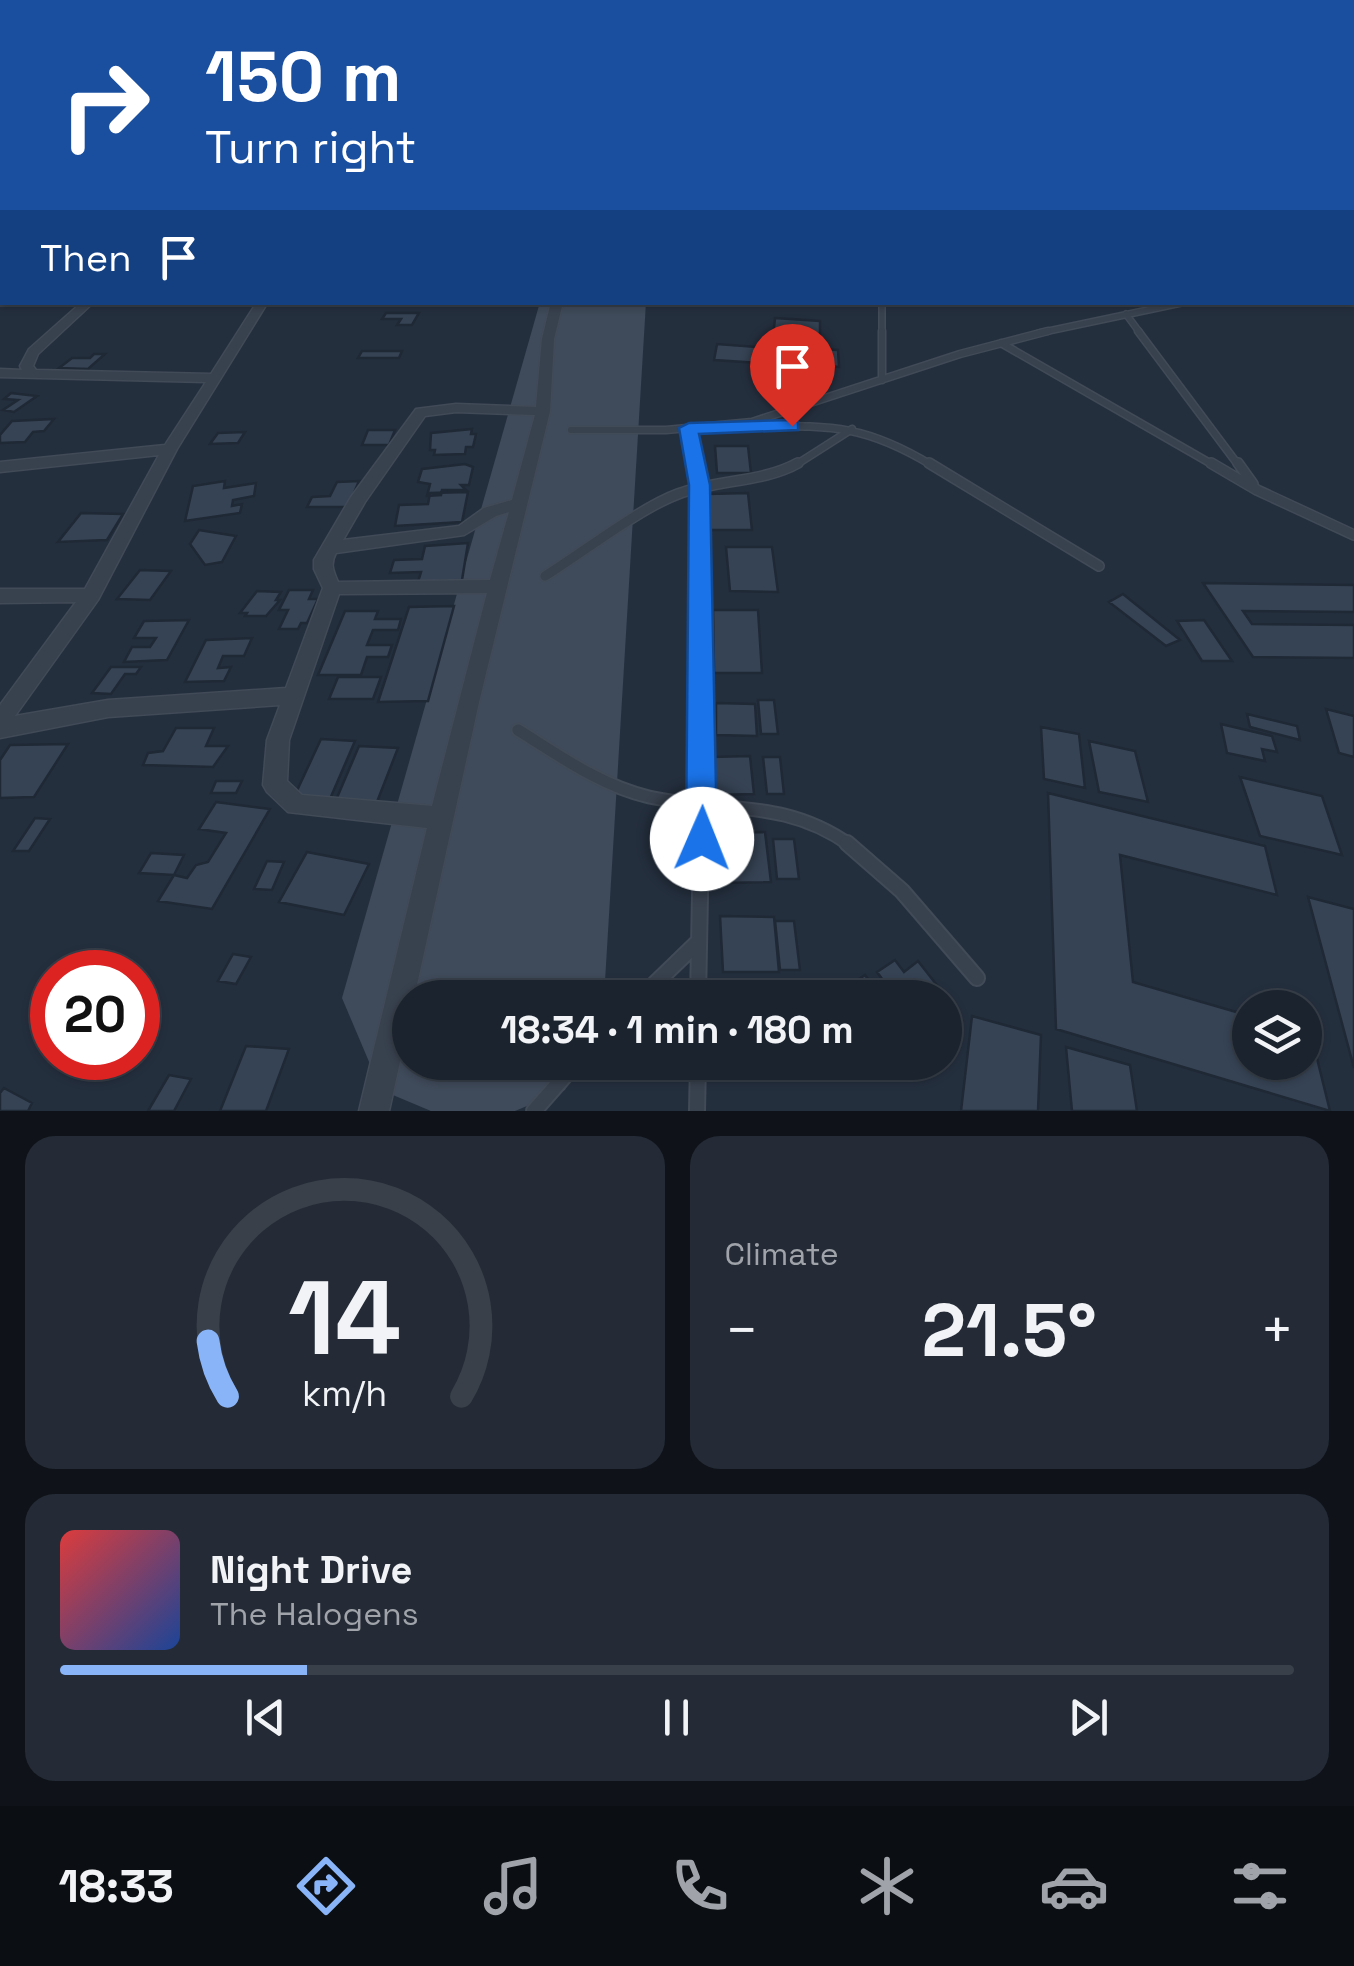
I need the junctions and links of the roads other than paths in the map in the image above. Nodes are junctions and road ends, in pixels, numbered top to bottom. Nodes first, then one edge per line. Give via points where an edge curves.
1 (86, 305) edge
2 (261, 305) edge
3 (556, 305) edge
4 (882, 305) edge
5 (1171, 305) edge
6 (1126, 314) junction
7 (1000, 343) junction
8 (0, 373) edge
9 (32, 374) junction
10 (216, 378) junction
11 (882, 380) junction
12 (543, 411) junction
13 (724, 426) junction
14 (689, 428) junction
15 (852, 429) junction
16 (570, 430) dead end
17 (170, 449) junction
18 (0, 467) edge
19 (700, 485) junction
20 (1257, 490) junction
21 (520, 504) junction
22 (1354, 536) edge
23 (328, 548) junction
24 (1100, 566) dead end
25 (545, 576) dead end
26 (499, 586) junction
27 (332, 588) junction
28 (91, 595) junction
29 (0, 596) edge
30 (292, 696) junction
31 (0, 721) edge
32 (0, 729) edge
33 (518, 730) dead end
34 (702, 805) junction
35 (440, 818) junction
36 (698, 941) junction
37 (977, 978) dead end
38 (658, 980) edge
39 (698, 980) edge
40 (561, 1080) edge
41 (698, 1080) edge
42 (374, 1111) edge
43 (534, 1111) edge
44 (697, 1111) edge

1 - 9 street via 33,352 26,366
2 - 10 street
3 - 12 street
4 - 11 lane
5 - 6 lane
6 - 7 lane
6 - 20 lane
7 - 11 lane
7 - 20 lane
8 - 9 street
9 - 10 street
10 - 17 street
11 - 13 lane via 788,413
12 - 21 street
12 - 23 street via 421,412
13 - 14 lane
13 - 15 lane
14 - 16 lane
14 - 19 lane
15 - 19 lane via 774,474
15 - 24 lane via 916,454
17 - 18 street
17 - 28 street
19 - 25 lane via 636,516
19 - 34 lane
20 - 22 lane
21 - 23 street via 452,533
21 - 26 street
23 - 27 street via 323,570
26 - 27 street
26 - 35 street
27 - 30 street
28 - 29 street
28 - 31 street
30 - 32 street via 117,706
30 - 35 street via 274,765 275,785 296,805
33 - 34 lane via 612,785
34 - 36 lane
34 - 37 lane via 770,811 811,822 849,844
35 - 42 street
36 - 38 lane
36 - 39 lane
40 - 43 lane
41 - 44 lane

